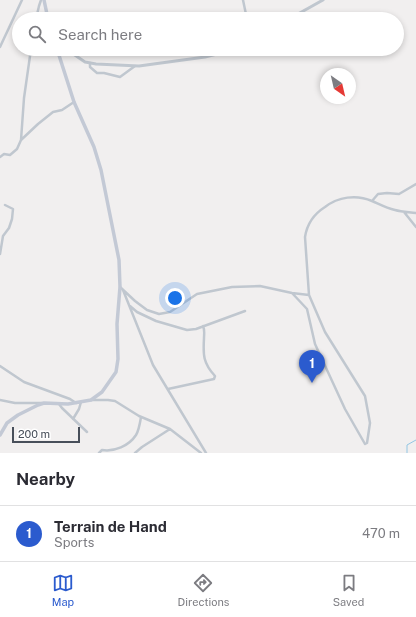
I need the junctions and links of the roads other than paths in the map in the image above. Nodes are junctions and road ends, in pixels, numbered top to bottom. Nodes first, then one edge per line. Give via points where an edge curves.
1 (22, 0) edge
2 (43, 0) edge
3 (243, 0) edge
4 (321, 1) edge
5 (16, 12) edge
6 (38, 12) edge
7 (46, 12) edge
8 (246, 12) edge
9 (301, 12) edge
10 (12, 21) edge
11 (0, 47) edge
12 (31, 56) edge
13 (59, 56) edge
14 (76, 56) edge
15 (209, 56) edge
16 (90, 63) junction
17 (135, 66) junction
18 (74, 102) junction
19 (21, 140) junction
20 (0, 156) edge
21 (416, 184) edge
22 (372, 201) junction
23 (5, 205) dead end
24 (404, 212) junction
25 (416, 213) edge
26 (416, 227) edge
27 (0, 254) edge
28 (121, 289) junction
29 (292, 293) junction
30 (310, 295) junction
31 (130, 306) junction
32 (245, 311) dead end
33 (203, 326) junction
34 (0, 366) edge
35 (168, 389) junction
36 (0, 400) edge
37 (91, 400) junction
38 (44, 403) junction
39 (79, 403) junction
40 (59, 404) junction
41 (141, 417) junction
42 (73, 419) junction
43 (170, 429) junction
44 (87, 432) dead end
45 (0, 435) edge
46 (99, 453) edge
47 (135, 453) edge
48 (201, 453) edge
49 (206, 453) edge

1 - 5 street
2 - 6 street
2 - 7 main road
3 - 8 street
4 - 9 street
10 - 11 street
12 - 19 street
13 - 18 main road
14 - 16 street
15 - 17 street
16 - 17 street
16 - 17 street via 90,67 97,73 120,78
18 - 19 street via 62,110 53,112
18 - 28 main road via 101,170 119,260
19 - 20 street via 13,153
21 - 22 street via 399,194 378,194
22 - 24 street
22 - 30 street via 355,197 334,200 317,212 311,220 305,236
23 - 27 street via 12,209 12,219 3,236
24 - 25 street
24 - 26 street
28 - 29 street via 147,310 159,314 170,312 197,294 223,288 260,286
28 - 31 street
28 - 37 main road via 116,372 102,392
29 - 30 street
29 - 30 street via 307,309 315,344 365,444 370,422 365,396 325,332
31 - 33 street via 156,321 182,330
31 - 35 street via 153,365
32 - 33 street
33 - 35 street via 204,361 215,376 214,379
34 - 39 street via 24,382
35 - 49 street
36 - 38 street
37 - 39 main road
37 - 41 street via 115,401
38 - 40 main road
38 - 45 main road via 31,407 7,423
39 - 40 main road
39 - 42 street via 79,409
40 - 42 street
41 - 43 street
41 - 46 street via 132,440 118,449 102,450
42 - 44 street
43 - 47 street
43 - 48 street

